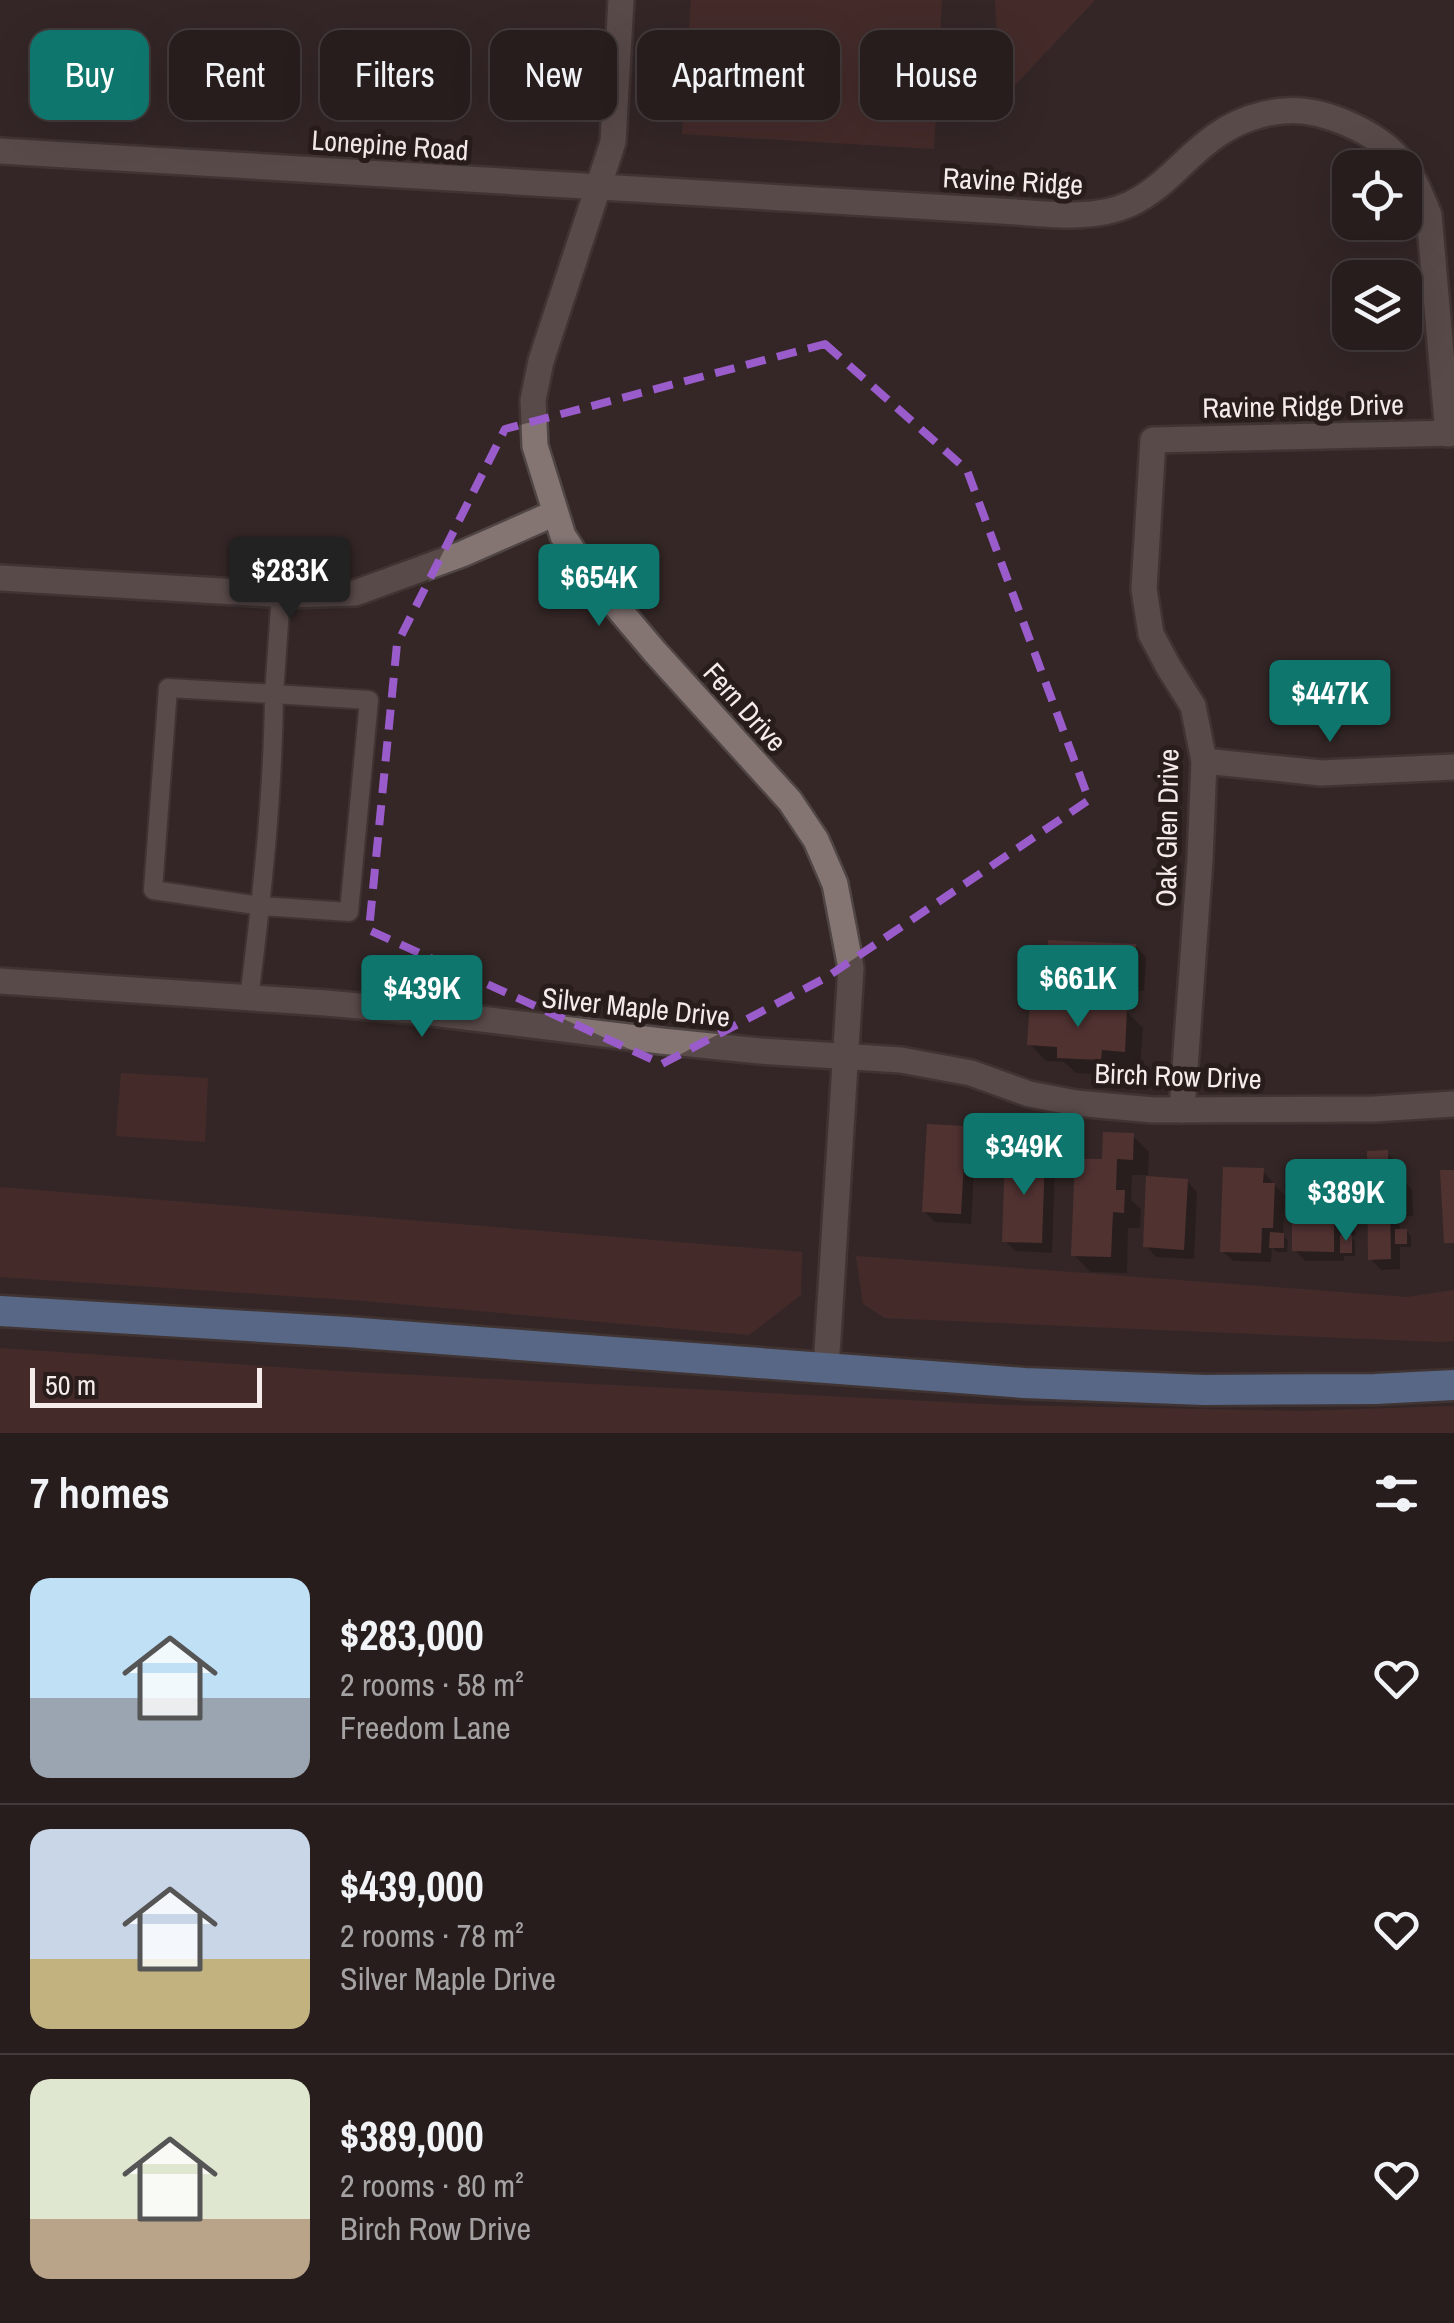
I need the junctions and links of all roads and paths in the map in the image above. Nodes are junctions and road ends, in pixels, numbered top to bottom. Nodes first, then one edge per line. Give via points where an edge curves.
1 (621, 0) edge
2 (0, 150) edge
3 (598, 188) junction
4 (1451, 433) edge
5 (1154, 440) joint
6 (555, 513) junction
7 (0, 578) edge
8 (281, 594) junction
9 (274, 694) junction
10 (1204, 761) junction
11 (1454, 768) edge
12 (260, 906) junction
13 (0, 981) edge
14 (249, 998) junction
15 (846, 1056) junction
16 (1454, 1104) edge
17 (1182, 1110) junction
18 (0, 1311) edge
19 (826, 1369) junction
20 (1454, 1385) edge

1 - 3 street, Fern Drive via 613,142
2 - 3 street, Lonepine Road
3 - 4 street, Ravine Ridge via 1097,214 1153,190 1196,150 1256,116 1286,110 1317,114 1378,141 1416,183 1429,215
3 - 6 street, Fern Drive via 532,400 535,446
4 - 5 street, Ravine Ridge Drive
5 - 10 street, Oak Glen Drive via 1144,589 1152,634 1193,706
6 - 8 street via 355,593
6 - 15 street, Fern Drive via 585,570 790,801 816,840 835,884 851,968
7 - 8 street
8 - 9 lane
9 - 12 lane
9 - 12 lane via 368,700 349,912
9 - 12 lane via 168,688 154,854 152,890
10 - 11 street via 1321,773
10 - 17 street, Oak Glen Drive
12 - 14 lane
13 - 14 street, Silver Maple Drive
14 - 15 street, Silver Maple Drive
15 - 17 street, Birch Row Drive via 971,1073 1076,1103
15 - 19 street, Fern Drive
16 - 17 street, Birch Row Drive
18 - 19 highway
19 - 20 highway via 1204,1390

